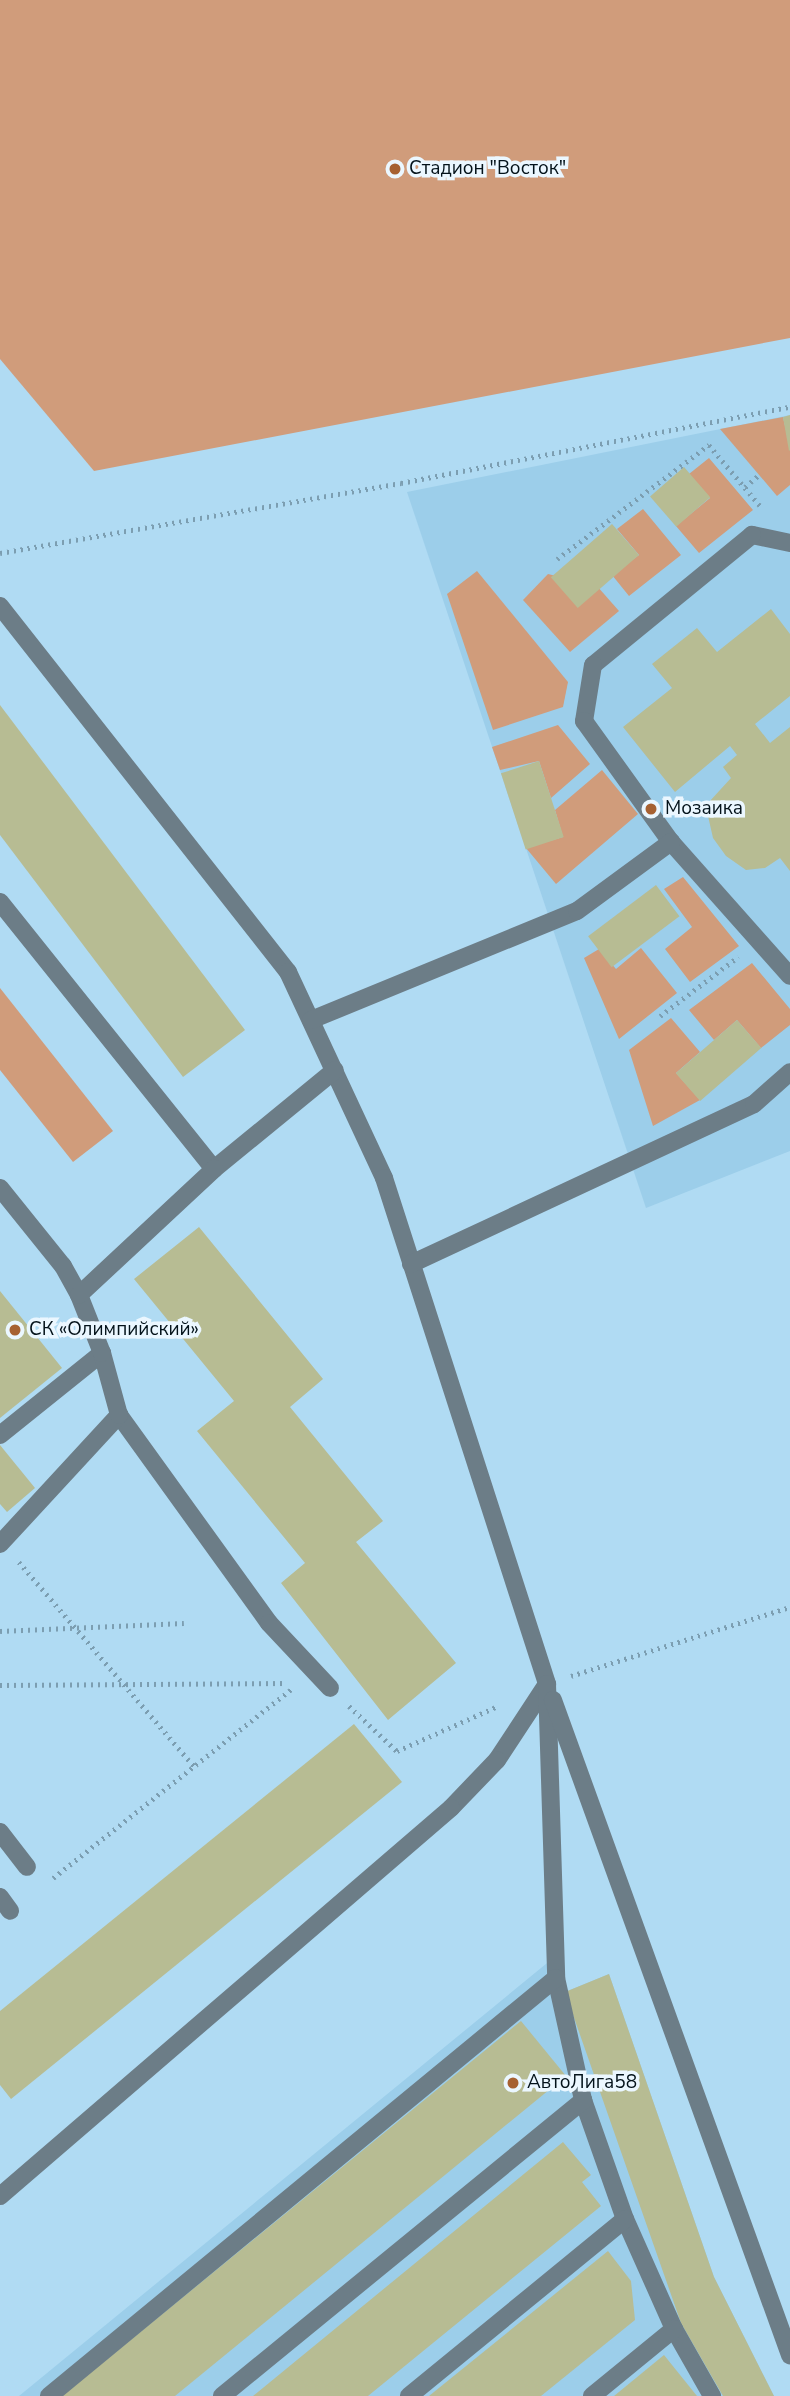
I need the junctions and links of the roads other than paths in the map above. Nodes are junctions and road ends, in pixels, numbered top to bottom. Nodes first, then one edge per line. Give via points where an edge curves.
1 (790, 543) edge
2 (0, 606) edge
3 (671, 842) junction
4 (0, 902) edge
5 (790, 976) edge
6 (311, 1020) junction
7 (335, 1070) junction
8 (790, 1072) edge
9 (214, 1169) junction
10 (0, 1188) edge
11 (411, 1264) junction
12 (79, 1295) junction
13 (102, 1353) junction
14 (119, 1415) junction
15 (0, 1435) edge
16 (1, 1543) edge
17 (547, 1684) junction
18 (330, 1688) road end
19 (0, 1832) edge
20 (27, 1867) dead end
21 (556, 1979) junction
22 (583, 2100) junction
23 (0, 2196) edge
24 (625, 2219) junction
25 (674, 2329) junction
26 (790, 2355) edge
27 (49, 2396) edge
28 (222, 2396) edge
29 (408, 2396) edge
30 (592, 2396) edge
31 (712, 2396) edge

1 - 3 street via 752,534 593,665 584,721
2 - 6 street via 288,972
3 - 5 street
3 - 6 street via 578,911
4 - 9 street
6 - 7 street
7 - 9 street
7 - 11 street via 384,1178
8 - 11 street via 754,1104
9 - 12 street
10 - 12 street via 63,1266
11 - 17 street
12 - 13 street
13 - 14 street
13 - 15 street
14 - 16 street
14 - 18 street via 269,1623
17 - 21 street
17 - 23 street via 497,1760 451,1808
17 - 26 street
19 - 20 street
21 - 22 street
21 - 27 street
22 - 24 street
22 - 28 street
24 - 25 street
24 - 29 street
25 - 30 street
25 - 31 street

